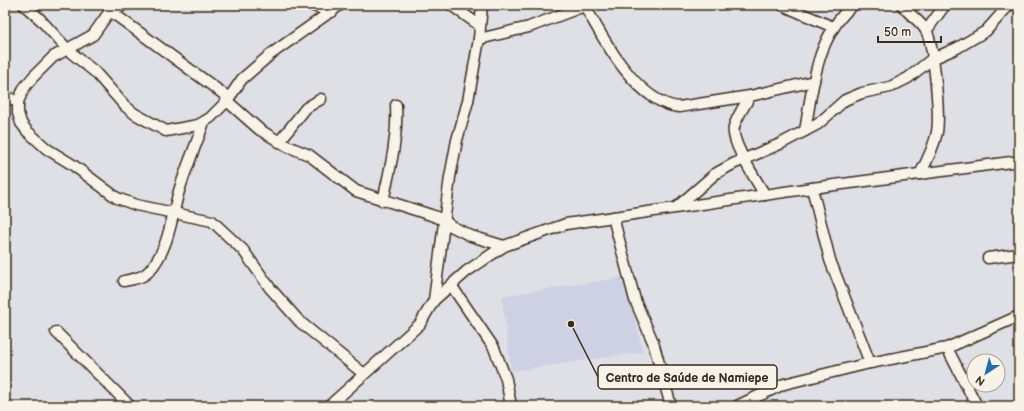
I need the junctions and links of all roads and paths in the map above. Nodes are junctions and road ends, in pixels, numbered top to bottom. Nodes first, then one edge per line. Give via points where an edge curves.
1 (24, 5) edge
2 (124, 5) edge
3 (311, 5) edge
4 (451, 5) edge
5 (482, 5) edge
6 (586, 5) edge
7 (782, 5) edge
8 (853, 5) edge
9 (902, 5) edge
10 (945, 5) edge
11 (1009, 5) edge
12 (109, 8) edge
13 (336, 8) edge
14 (479, 25) junction
15 (833, 27) junction
16 (926, 31) junction
17 (479, 39) junction
18 (68, 50) junction
19 (932, 59) junction
20 (814, 82) junction
21 (5, 96) edge
22 (750, 96) junction
23 (228, 99) junction
24 (321, 99) dead end
25 (18, 102) junction
26 (396, 105) dead end
27 (204, 122) junction
28 (805, 131) junction
29 (279, 142) junction
30 (744, 160) junction
31 (1019, 161) edge
32 (920, 174) junction
33 (812, 188) junction
34 (765, 194) junction
35 (383, 201) junction
36 (677, 207) junction
37 (174, 212) junction
38 (613, 217) junction
39 (444, 220) junction
40 (504, 246) junction
41 (1019, 254) edge
42 (988, 258) dead end
43 (124, 281) dead end
44 (451, 285) junction
45 (434, 300) junction
46 (1019, 316) edge
47 (56, 332) dead end
48 (947, 348) junction
49 (870, 363) junction
50 (364, 374) junction
51 (130, 406) edge
52 (329, 406) edge
53 (511, 406) edge
54 (671, 406) edge
55 (737, 406) edge
56 (977, 406) edge

1 - 18 street
2 - 12 street
3 - 13 street
4 - 14 street
5 - 14 street
6 - 17 street via 529,27
6 - 22 street via 607,46 620,63 659,100 679,107
7 - 15 street
8 - 15 street
9 - 16 street
10 - 16 street
11 - 19 street via 986,31
12 - 18 street via 94,34
12 - 23 street
13 - 23 street via 271,54 242,79
14 - 17 street
15 - 20 street via 819,58
16 - 19 street
17 - 39 street via 468,101 457,140
18 - 25 street via 48,60 24,88
18 - 27 street via 95,72 135,114 166,131
19 - 28 street via 922,69 890,87 862,93 845,100 818,124
19 - 32 street via 938,123 930,155
20 - 22 street
20 - 28 street
21 - 25 street
22 - 30 street via 733,128
23 - 27 street
23 - 29 street via 248,120
24 - 29 street via 306,108
25 - 37 street via 21,123 47,149 117,198
26 - 35 street via 395,148
27 - 37 street
28 - 30 street
29 - 35 street via 309,155 356,191
30 - 34 street
30 - 36 street via 716,174
31 - 32 street
32 - 33 street
33 - 34 street
33 - 49 street via 830,260
34 - 36 street
35 - 39 street
36 - 38 street
37 - 43 street via 157,260 142,276
37 - 50 street via 204,218 218,225 243,250 270,288 300,322
38 - 40 street via 566,224
38 - 54 street via 635,300 653,342
39 - 40 street via 471,236
39 - 45 street
40 - 44 street
41 - 42 street
44 - 45 street
44 - 53 street via 494,348 506,378
45 - 50 street via 420,324
46 - 48 street
47 - 51 street
48 - 49 street
48 - 56 street
49 - 55 street via 784,384
50 - 52 street

